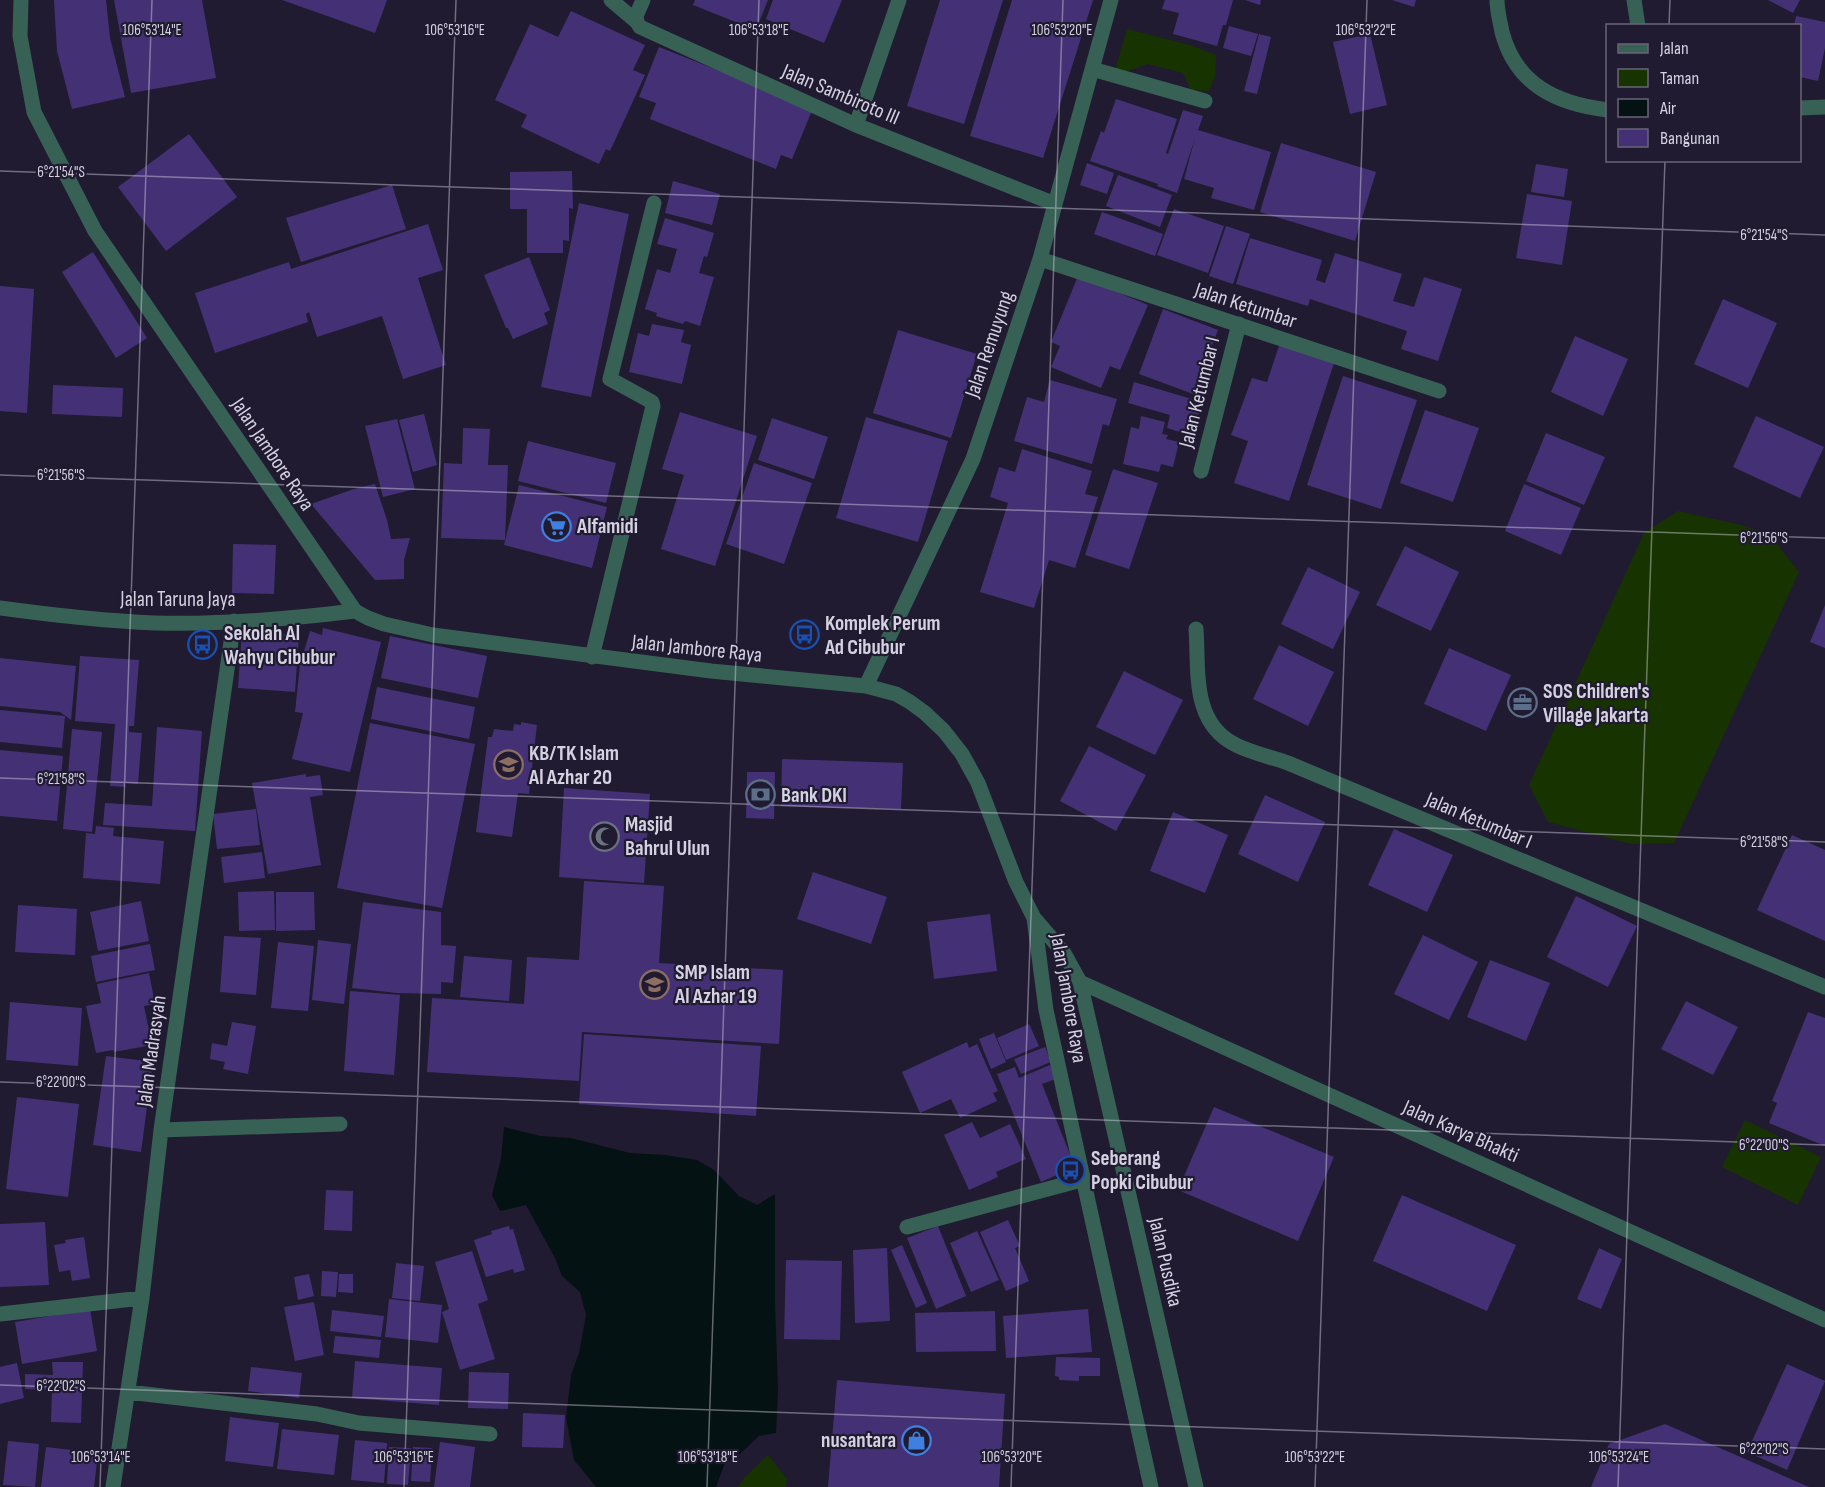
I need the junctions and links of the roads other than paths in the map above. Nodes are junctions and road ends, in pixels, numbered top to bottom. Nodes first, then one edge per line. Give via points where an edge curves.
1 (21, 0) edge
2 (611, 0) edge
3 (643, 0) edge
4 (899, 0) edge
5 (1111, 0) edge
6 (1497, 0) edge
7 (1634, 0) edge
8 (637, 22) junction
9 (1638, 24) edge
10 (1092, 69) junction
11 (1205, 101) dead end
12 (1825, 107) edge
13 (1801, 108) edge
14 (1606, 110) edge
15 (856, 125) junction
16 (654, 203) dead end
17 (1055, 204) junction
18 (1040, 259) junction
19 (1239, 324) junction
20 (1439, 391) dead end
21 (1201, 471) dead end
22 (0, 608) edge
23 (355, 611) junction
24 (234, 621) junction
25 (1196, 629) dead end
26 (592, 657) junction
27 (866, 686) junction
28 (1034, 918) junction
29 (1080, 982) junction
30 (1825, 987) edge
31 (340, 1124) dead end
32 (161, 1131) junction
33 (1085, 1179) junction
34 (907, 1227) dead end
35 (142, 1298) junction
36 (0, 1314) edge
37 (1825, 1320) edge
38 (129, 1392) junction
39 (490, 1434) dead end
40 (114, 1487) edge
41 (1151, 1487) edge
42 (1196, 1487) edge

1 - 23 street, Jalan Jambore Raya via 20,36 34,112 95,231
2 - 8 street, Jalan Sambiroto III
3 - 8 street
4 - 15 street
5 - 10 street, Jalan Remuyung
6 - 14 street via 1504,39 1521,72 1569,103
7 - 9 street
8 - 15 street, Jalan Sambiroto III via 640,27
10 - 11 street
10 - 17 street, Jalan Remuyung
12 - 13 street
15 - 17 street, Jalan Sambiroto III
16 - 26 street via 610,379 653,406
17 - 18 street, Jalan Remuyung
18 - 19 street, Jalan Ketumbar
18 - 27 street, Jalan Remuyung via 973,459
19 - 20 street, Jalan Ketumbar
19 - 21 street, Jalan Ketumbar I
22 - 24 street, Jalan Taruna Jaya via 155,623
23 - 24 street, Jalan Taruna Jaya
23 - 26 street, Jalan Jambore Raya via 384,624 433,635
24 - 32 street, Jalan Madrasyah
25 - 30 street, Jalan Ketumbar I via 1201,705 1212,727 1235,745 1299,767
26 - 27 street, Jalan Jambore Raya
27 - 28 street, Jalan Jambore Raya via 896,694 925,712 962,754
28 - 29 street, Jalan Pusdika via 1064,953
28 - 33 street, Jalan Jambore Raya via 1046,1010
29 - 37 street, Jalan Karya Bhakti
29 - 42 street, Jalan Pusdika
31 - 32 street
32 - 35 street, Jalan Madrasyah
33 - 34 street
33 - 41 street, Jalan Jambore Raya
35 - 36 street
35 - 38 street, Jalan Madrasyah
38 - 39 street via 317,1414 359,1423
38 - 40 street, Jalan Madrasyah

